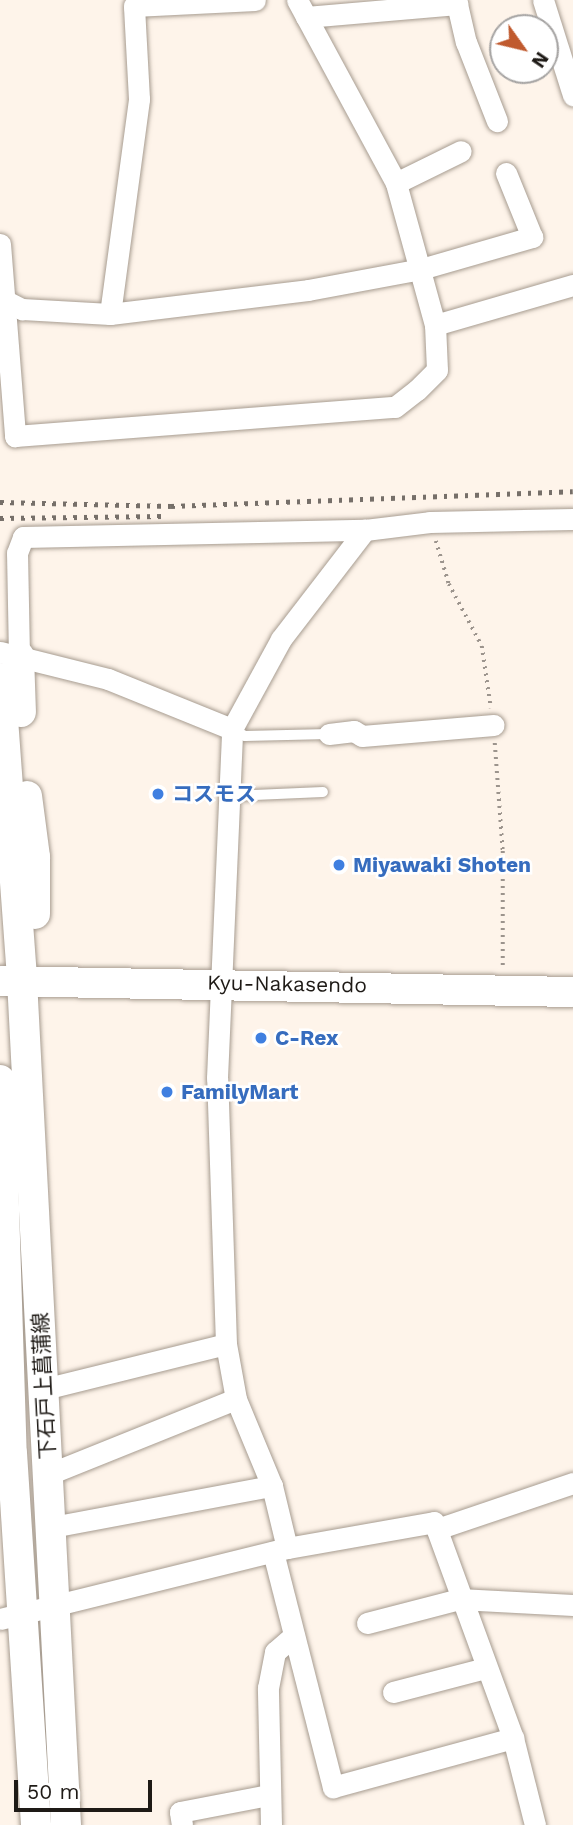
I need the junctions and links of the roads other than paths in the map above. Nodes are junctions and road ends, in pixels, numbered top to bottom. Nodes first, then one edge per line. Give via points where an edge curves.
1 (255, 0) edge
2 (543, 0) edge
3 (404, 4) edge
4 (301, 9) edge
5 (573, 95) edge
6 (497, 121) dead end
7 (461, 151) dead end
8 (506, 173) dead end
9 (396, 183) junction
10 (0, 244) edge
11 (421, 269) junction
12 (573, 285) edge
13 (1, 298) edge
14 (110, 314) junction
15 (435, 325) junction
16 (573, 519) edge
17 (365, 530) junction
18 (8, 554) edge
19 (6, 662) edge
20 (494, 724) road end
21 (232, 729) junction
22 (330, 734) joint
23 (323, 792) dead end
24 (231, 796) junction
25 (11, 981) edge
26 (222, 982) junction
27 (573, 992) edge
28 (0, 1080) edge
29 (226, 1343) junction
30 (44, 1389) junction
31 (236, 1399) junction
32 (5, 1400) edge
33 (49, 1474) junction
34 (573, 1483) edge
35 (272, 1486) junction
36 (52, 1527) junction
37 (437, 1529) junction
38 (280, 1550) junction
39 (459, 1599) junction
40 (573, 1605) edge
41 (57, 1607) junction
42 (12, 1617) edge
43 (367, 1623) dead end
44 (291, 1638) junction
45 (485, 1668) junction
46 (393, 1692) dead end
47 (513, 1738) junction
48 (268, 1795) junction
49 (36, 1825) edge
50 (66, 1825) edge
51 (182, 1825) edge
52 (271, 1825) edge
53 (535, 1825) edge

1 - 14 street via 134,6 139,99
2 - 5 street
3 - 4 street
3 - 6 street via 457,4 466,42
4 - 9 street
7 - 9 street
8 - 11 street via 533,237
9 - 11 street
10 - 13 street
11 - 14 street via 308,290
11 - 15 street
12 - 15 street
13 - 14 street via 22,309
13 - 15 street via 15,436 395,407 437,370
16 - 17 street via 430,522
17 - 18 street via 23,537
17 - 21 street via 281,639
18 - 19 street
19 - 21 street via 108,679
19 - 25 main road, 下石戸上菖蒲線 via 20,947
19 - 25 main road via 35,857 35,929
20 - 22 street via 362,736 354,731
21 - 22 lane via 245,736
21 - 24 street
23 - 24 lane
24 - 26 street
25 - 26 main road, Kyu-Nakasendo
25 - 30 main road, 下石戸上菖蒲線
26 - 27 main road, Kyu-Nakasendo
26 - 29 street via 217,1078
28 - 32 main road, 下石戸上菖蒲線
29 - 30 street
29 - 31 street
30 - 33 main road, 下石戸上菖蒲線
31 - 33 street
31 - 35 street
32 - 42 main road, 下石戸上菖蒲線
33 - 36 main road, 下石戸上菖蒲線
34 - 37 street
35 - 36 street
35 - 38 street
36 - 41 main road, 下石戸上菖蒲線
37 - 38 street via 434,1522
37 - 39 street
38 - 41 street
38 - 44 street
39 - 40 street
39 - 43 street
39 - 45 street
41 - 42 street
41 - 50 main road, 下石戸上菖蒲線
42 - 49 main road, 下石戸上菖蒲線
44 - 47 street via 333,1787
44 - 48 street via 275,1651 268,1688
45 - 46 street
45 - 47 street
47 - 53 street
48 - 51 street via 180,1812
48 - 52 street

